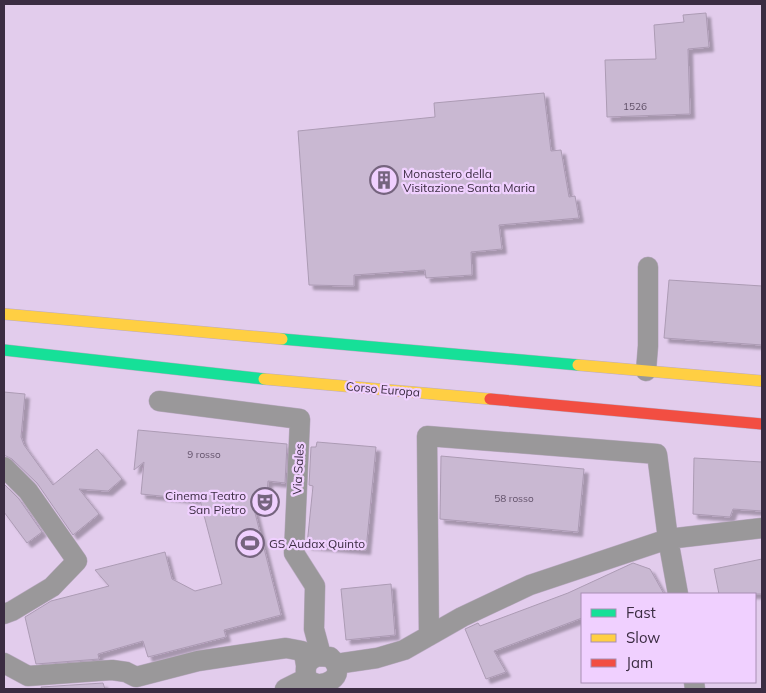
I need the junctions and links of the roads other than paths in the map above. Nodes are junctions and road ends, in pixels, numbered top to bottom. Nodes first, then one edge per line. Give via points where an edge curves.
1 (648, 267) dead end
2 (4, 314) edge
3 (4, 350) edge
4 (646, 371) junction
5 (762, 381) edge
6 (159, 401) dead end
7 (762, 424) edge
8 (4, 467) edge
9 (762, 528) edge
10 (668, 540) junction
11 (678, 593) edge
12 (8, 612) edge
13 (429, 636) junction
14 (4, 663) edge
15 (318, 666) junction
16 (139, 683) edge
17 (332, 686) edge
18 (285, 689) edge

1 - 4 street
2 - 4 main road
3 - 7 main road, Corso Europa via 233,377
4 - 5 main road
6 - 15 street, Via Sales via 300,419 294,553 315,586 314,629
8 - 12 street via 28,491 77,562 52,588
9 - 10 street
10 - 11 street
10 - 13 street via 530,585
10 - 13 street via 657,454 428,436
13 - 15 street via 404,650 377,658
14 - 16 street via 28,676 112,670 126,672
15 - 16 street via 302,651 286,648 198,661
15 - 17 street via 338,671
15 - 18 street via 301,681

